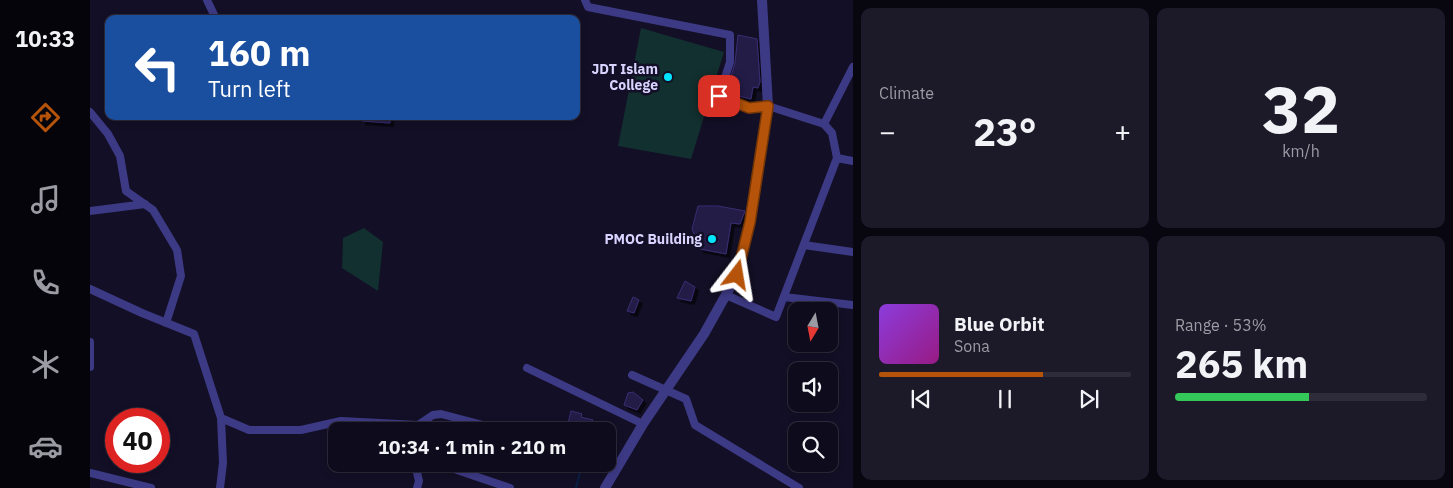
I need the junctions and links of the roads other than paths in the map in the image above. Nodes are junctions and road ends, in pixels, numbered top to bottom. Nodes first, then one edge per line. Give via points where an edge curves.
1 (206, 0) edge
2 (585, 0) edge
3 (762, 0) edge
4 (214, 15) edge
5 (853, 66) edge
6 (768, 106) junction
7 (90, 112) edge
8 (824, 124) junction
9 (837, 158) junction
10 (853, 161) edge
11 (145, 204) junction
12 (90, 211) edge
13 (804, 245) junction
14 (853, 252) edge
15 (90, 289) edge
16 (726, 295) junction
17 (784, 297) junction
18 (853, 305) edge
19 (166, 323) junction
20 (90, 342) edge
21 (90, 367) edge
22 (526, 368) dead end
23 (632, 375) dead end
24 (665, 391) junction
25 (221, 418) junction
26 (337, 422) edge
27 (352, 422) edge
28 (424, 422) edge
29 (472, 422) edge
30 (328, 424) edge
31 (643, 424) junction
32 (417, 472) edge
33 (463, 472) edge
34 (90, 473) edge
35 (151, 488) edge
36 (220, 488) edge
37 (417, 488) edge
38 (510, 488) edge
39 (605, 488) edge
40 (798, 488) edge

1 - 4 street
2 - 6 street via 588,7 730,35 730,62 719,96 749,108
3 - 6 street
5 - 8 street
6 - 8 street
6 - 16 street via 750,222 737,275
7 - 11 street via 120,156 126,191
8 - 9 street via 832,134
9 - 10 street
9 - 13 street
11 - 12 street
11 - 19 street via 153,210 177,250 181,276
13 - 14 street
13 - 17 street
15 - 19 street
16 - 17 street via 776,317
16 - 24 street
17 - 18 street
19 - 25 street via 194,334
20 - 21 street
22 - 31 street
23 - 24 street
24 - 31 street
24 - 40 street via 686,399 695,425
25 - 30 street via 249,430 301,430
25 - 36 street via 223,463
26 - 27 street
28 - 29 street via 441,414
31 - 39 street
32 - 37 street
33 - 38 street
34 - 35 street

